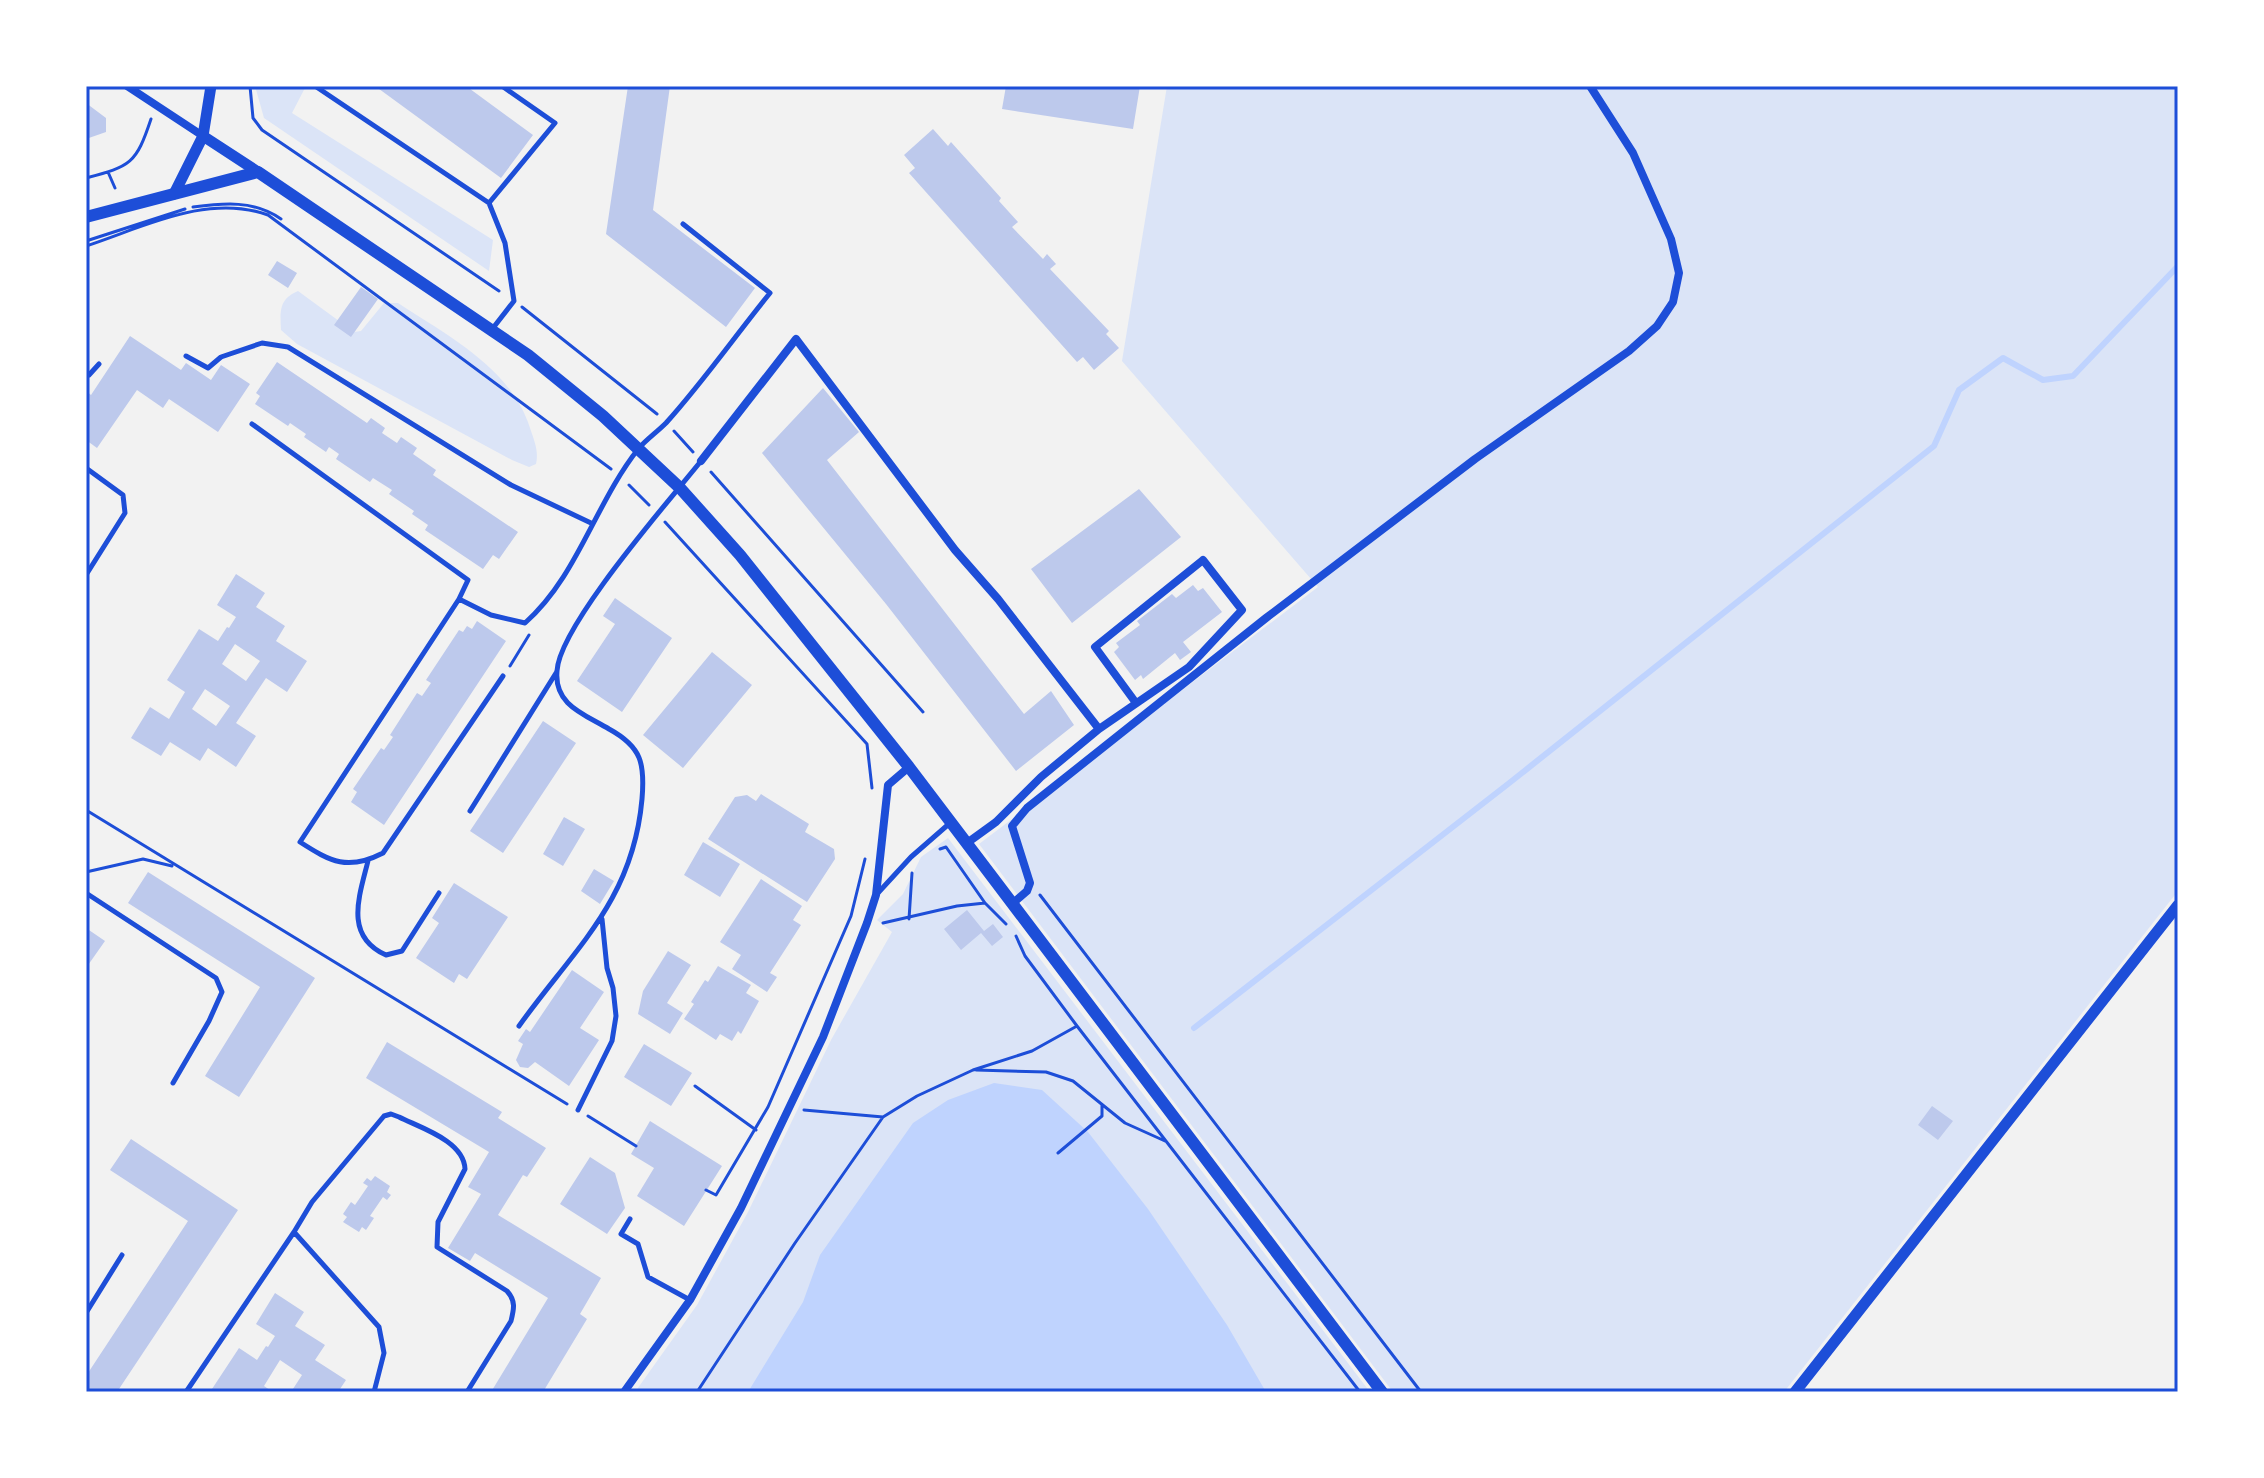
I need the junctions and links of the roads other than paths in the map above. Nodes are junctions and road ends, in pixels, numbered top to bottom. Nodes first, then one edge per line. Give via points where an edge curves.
1 (127, 86) edge
2 (211, 86) edge
3 (315, 86) edge
4 (502, 86) edge
5 (1590, 86) edge
6 (203, 136) junction
7 (258, 172) junction
8 (174, 194) junction
9 (489, 203) junction
10 (86, 217) edge
11 (683, 224) dead end
12 (492, 329) junction
13 (186, 356) dead end
14 (99, 364) dead end
15 (86, 374) edge
16 (252, 424) dead end
17 (640, 448) junction
18 (701, 461) joint
19 (86, 468) edge
20 (680, 488) junction
21 (591, 523) junction
22 (86, 575) edge
23 (459, 599) junction
24 (556, 672) junction
25 (503, 676) road end
26 (1136, 703) junction
27 (1099, 729) junction
28 (909, 767) junction
29 (470, 811) dead end
30 (951, 822) junction
31 (967, 843) junction
32 (368, 861) junction
33 (86, 893) edge
34 (439, 893) dead end
35 (876, 895) junction
36 (1012, 904) junction
37 (2178, 905) edge
38 (602, 918) junction
39 (519, 1026) dead end
40 (173, 1083) dead end
41 (578, 1110) road end
42 (630, 1219) dead end
43 (294, 1232) junction
44 (122, 1255) dead end
45 (690, 1300) junction
46 (86, 1313) edge
47 (186, 1392) edge
48 (374, 1392) edge
49 (467, 1392) edge
50 (624, 1392) edge
51 (1382, 1392) edge
52 (1795, 1392) edge

1 - 6 street
2 - 6 street
3 - 9 lane
4 - 9 lane via 555,123
5 - 36 street via 1633,153 1671,239 1679,273 1673,302 1657,326 1278,608 1027,808 1012,826 1030,883
6 - 7 street
6 - 8 street
7 - 8 main road
7 - 12 main road
8 - 10 main road
9 - 12 lane via 505,243 514,301
11 - 17 lane via 770,293
12 - 17 main road
13 - 21 lane via 208,368 221,357 262,343 288,347 511,485
14 - 15 lane
16 - 23 lane via 468,580
17 - 20 main road
17 - 21 lane
18 - 20 lane
18 - 27 street via 796,339
19 - 22 lane via 123,495 125,513
20 - 24 lane via 599,591 563,645
20 - 28 main road
21 - 23 lane via 551,595 525,623 491,615
23 - 32 lane via 300,842 330,861
24 - 29 lane
24 - 38 lane via 563,700 634,746 643,769 633,849
25 - 32 lane via 383,853
26 - 26 street via 1189,667 1242,610 1203,560 1095,647
26 - 27 street
27 - 31 street
28 - 30 main road
28 - 35 street via 888,785
30 - 31 main road
30 - 35 lane
31 - 36 main road
32 - 34 lane via 357,907 361,934 371,948 386,955 402,951
33 - 40 lane via 216,978 222,992
35 - 45 street via 823,1037
36 - 51 main road
37 - 52 street
38 - 39 lane
38 - 41 lane via 616,1016 612,1041
42 - 45 lane via 621,1234 638,1244 648,1277
43 - 47 lane
43 - 48 lane via 379,1327 384,1353
43 - 49 lane via 312,1202 384,1116 399,1117 456,1148 465,1169 438,1222 437,1247 507,1291 514,1308
44 - 46 lane
45 - 50 street

